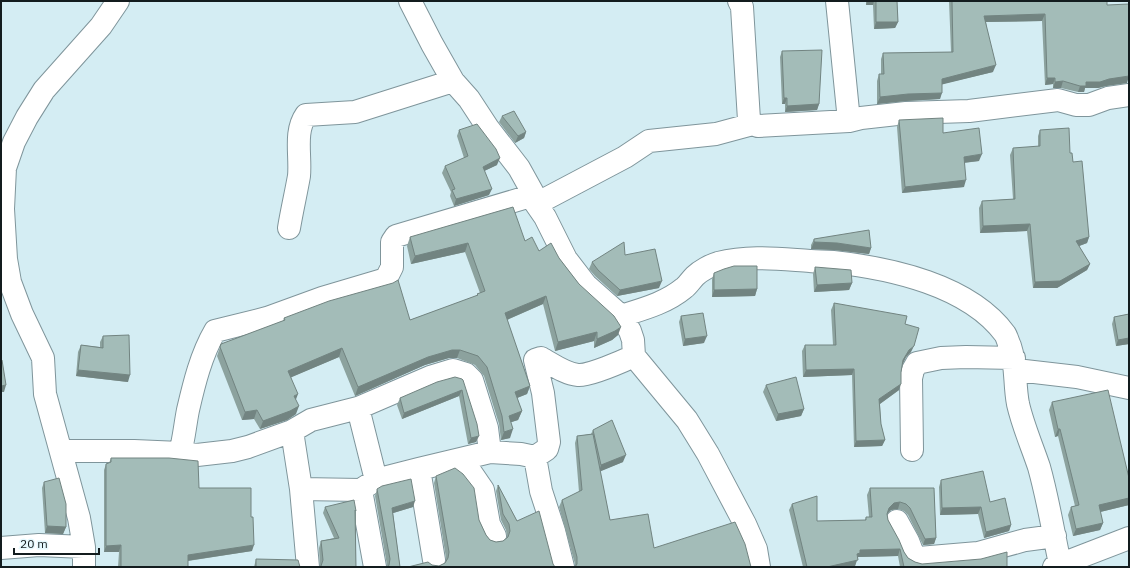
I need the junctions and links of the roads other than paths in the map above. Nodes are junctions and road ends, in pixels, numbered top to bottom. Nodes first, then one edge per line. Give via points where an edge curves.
1 (118, 1) edge
2 (410, 1) edge
3 (739, 1) edge
4 (837, 1) edge
5 (453, 81) junction
6 (1129, 96) edge
7 (849, 121) junction
8 (753, 124) junction
9 (535, 199) junction
10 (290, 228) dead end
11 (621, 316) junction
12 (634, 356) junction
13 (1015, 364) junction
14 (1129, 388) edge
15 (358, 408) junction
16 (292, 431) junction
17 (912, 450) dead end
18 (61, 451) junction
19 (490, 452) junction
20 (180, 453) junction
21 (535, 457) junction
22 (455, 461) junction
23 (420, 469) junction
24 (369, 485) junction
25 (301, 489) junction
26 (897, 521) dead end
27 (495, 536) dead end
28 (1055, 536) junction
29 (1129, 538) edge
30 (1, 548) edge
31 (84, 557) edge
32 (434, 560) dead end
33 (1057, 565) edge
34 (308, 567) edge
35 (375, 567) edge
36 (563, 567) edge
37 (759, 567) edge

1 - 18 street via 101,26 44,90 14,142 5,168 3,209 10,282 43,358 44,394
2 - 5 street
3 - 8 street via 742,7 749,120
4 - 7 street
5 - 9 street via 519,168
5 - 10 street via 355,112 306,115 300,131 299,174
6 - 7 street via 1108,98 1089,105 1076,105 1058,100 969,111 906,113
7 - 8 street via 758,126
8 - 9 street via 716,134 649,141 625,157
9 - 11 street via 566,259 586,285
9 - 20 street via 396,236 392,242 392,268 386,280 322,298 267,318 215,331 208,342 201,363
11 - 12 street via 633,340
11 - 13 street via 669,298 685,288 696,275 716,264 738,259 764,258 831,262 895,272 940,286 984,311 1006,335
12 - 21 street via 579,375 540,358 535,360 550,442 547,449
12 - 37 street via 687,420 708,454 745,524 756,549
13 - 14 street
13 - 17 street via 966,356 917,363 911,378
13 - 28 street via 1018,404 1045,488
15 - 16 street via 311,420
15 - 19 street via 448,370 466,374 472,380 489,439
15 - 24 street
16 - 20 street via 232,451 198,455
16 - 25 street
18 - 20 street
18 - 31 street via 79,518
19 - 21 street
19 - 22 street
21 - 36 street via 540,491
22 - 23 street
22 - 27 street via 470,471 483,490 489,524
23 - 24 street
23 - 32 street
24 - 25 street
24 - 35 street
25 - 34 street
26 - 28 street via 913,554 919,558 978,553 1025,540
28 - 33 street
29 - 33 street
30 - 31 street via 39,545

